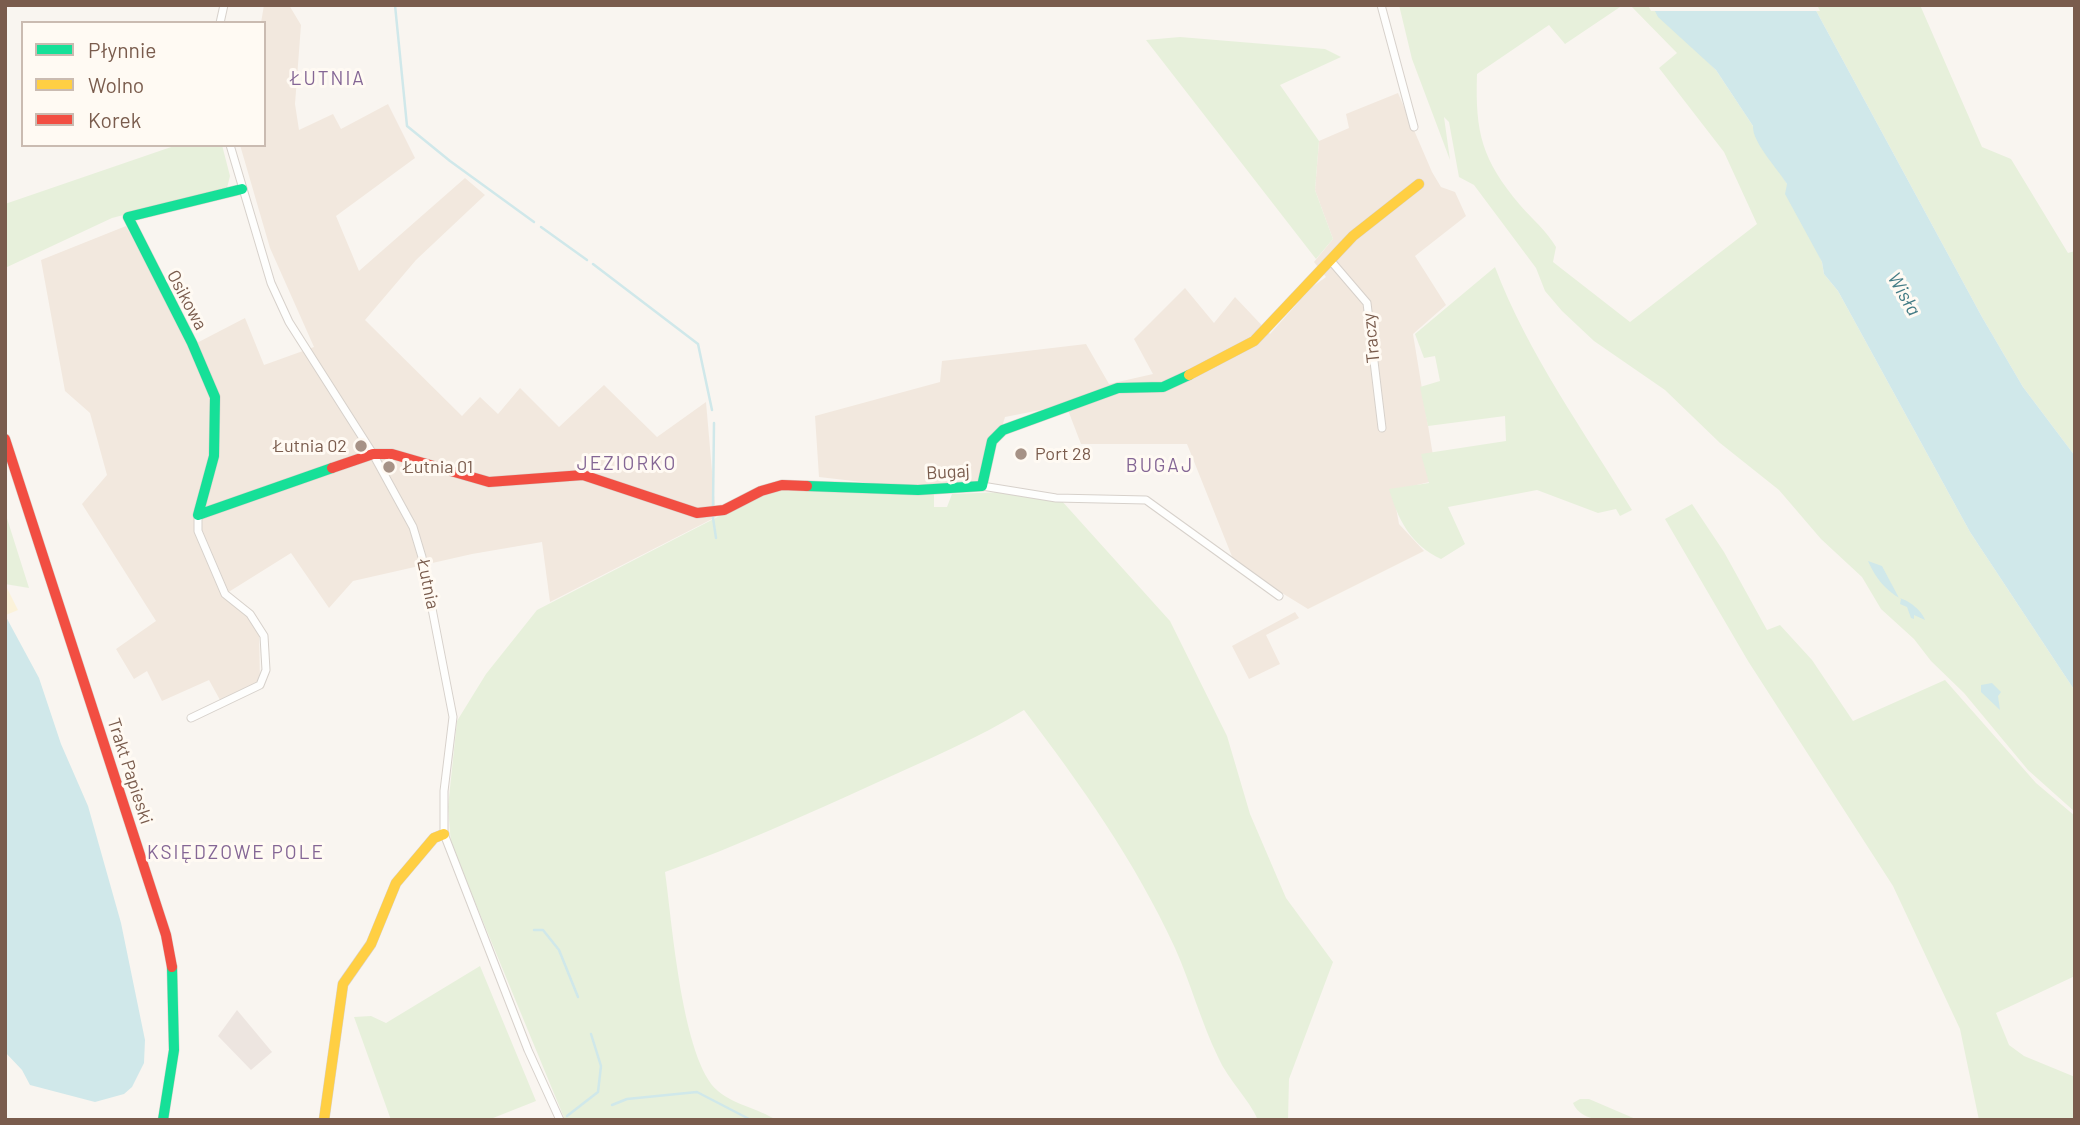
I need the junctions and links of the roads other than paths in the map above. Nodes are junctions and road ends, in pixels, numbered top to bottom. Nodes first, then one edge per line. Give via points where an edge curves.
1 (1381, 5) edge
2 (1414, 127) dead end
3 (231, 147) edge
4 (1419, 184) dead end
5 (242, 189) junction
6 (1331, 261) junction
7 (1382, 428) dead end
8 (5, 439) edge
9 (373, 454) junction
10 (982, 486) junction
11 (198, 515) junction
12 (1279, 596) dead end
13 (191, 718) dead end
14 (444, 834) junction
15 (163, 1120) edge
16 (324, 1120) edge
17 (560, 1120) edge

1 - 2 street
3 - 5 street, Łutnia
4 - 6 street, Bugaj via 1377,215
5 - 9 street, Łutnia via 271,283 289,322
5 - 11 street, Osikowa via 128,217 215,397 214,456
6 - 7 street, Traczy via 1367,303
6 - 10 street, Bugaj via 1254,341 1233,355 1163,387 1118,388 1003,430 992,441
8 - 15 street, Trakt Papieski via 166,936 177,1023
9 - 10 street, Bugaj via 392,454 489,482 583,475 698,513 724,510 782,485 918,490
9 - 11 street
9 - 14 street, Łutnia via 413,527 440,646 453,717
10 - 12 street via 1056,498 1146,500
11 - 13 street, Osikowa via 198,531 225,594 255,621 267,652 260,685
14 - 16 street via 434,838 396,883 371,944 343,984
14 - 17 street, Łutnia

